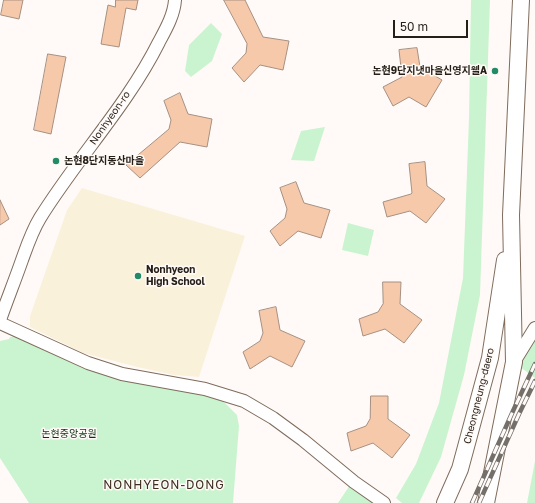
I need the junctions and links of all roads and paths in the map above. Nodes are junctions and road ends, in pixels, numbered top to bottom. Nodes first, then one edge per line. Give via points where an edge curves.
1 (175, 0) edge
2 (522, 0) edge
3 (511, 215) junction
4 (0, 321) edge
5 (535, 328) edge
6 (514, 362) junction
7 (384, 503) edge
8 (446, 503) edge
9 (486, 503) edge

1 - 4 street, Nonhyeon-ro via 165,31 152,56 39,220 29,240
2 - 3 main road, Cheongneung-daero
3 - 6 main road, Cheongneung-daero
3 - 8 main road, Cheongneung-daero via 490,358 460,469
4 - 7 street via 88,363 122,374 205,389 244,401 273,418
5 - 6 street
6 - 9 main road, Cheongneung-daero

